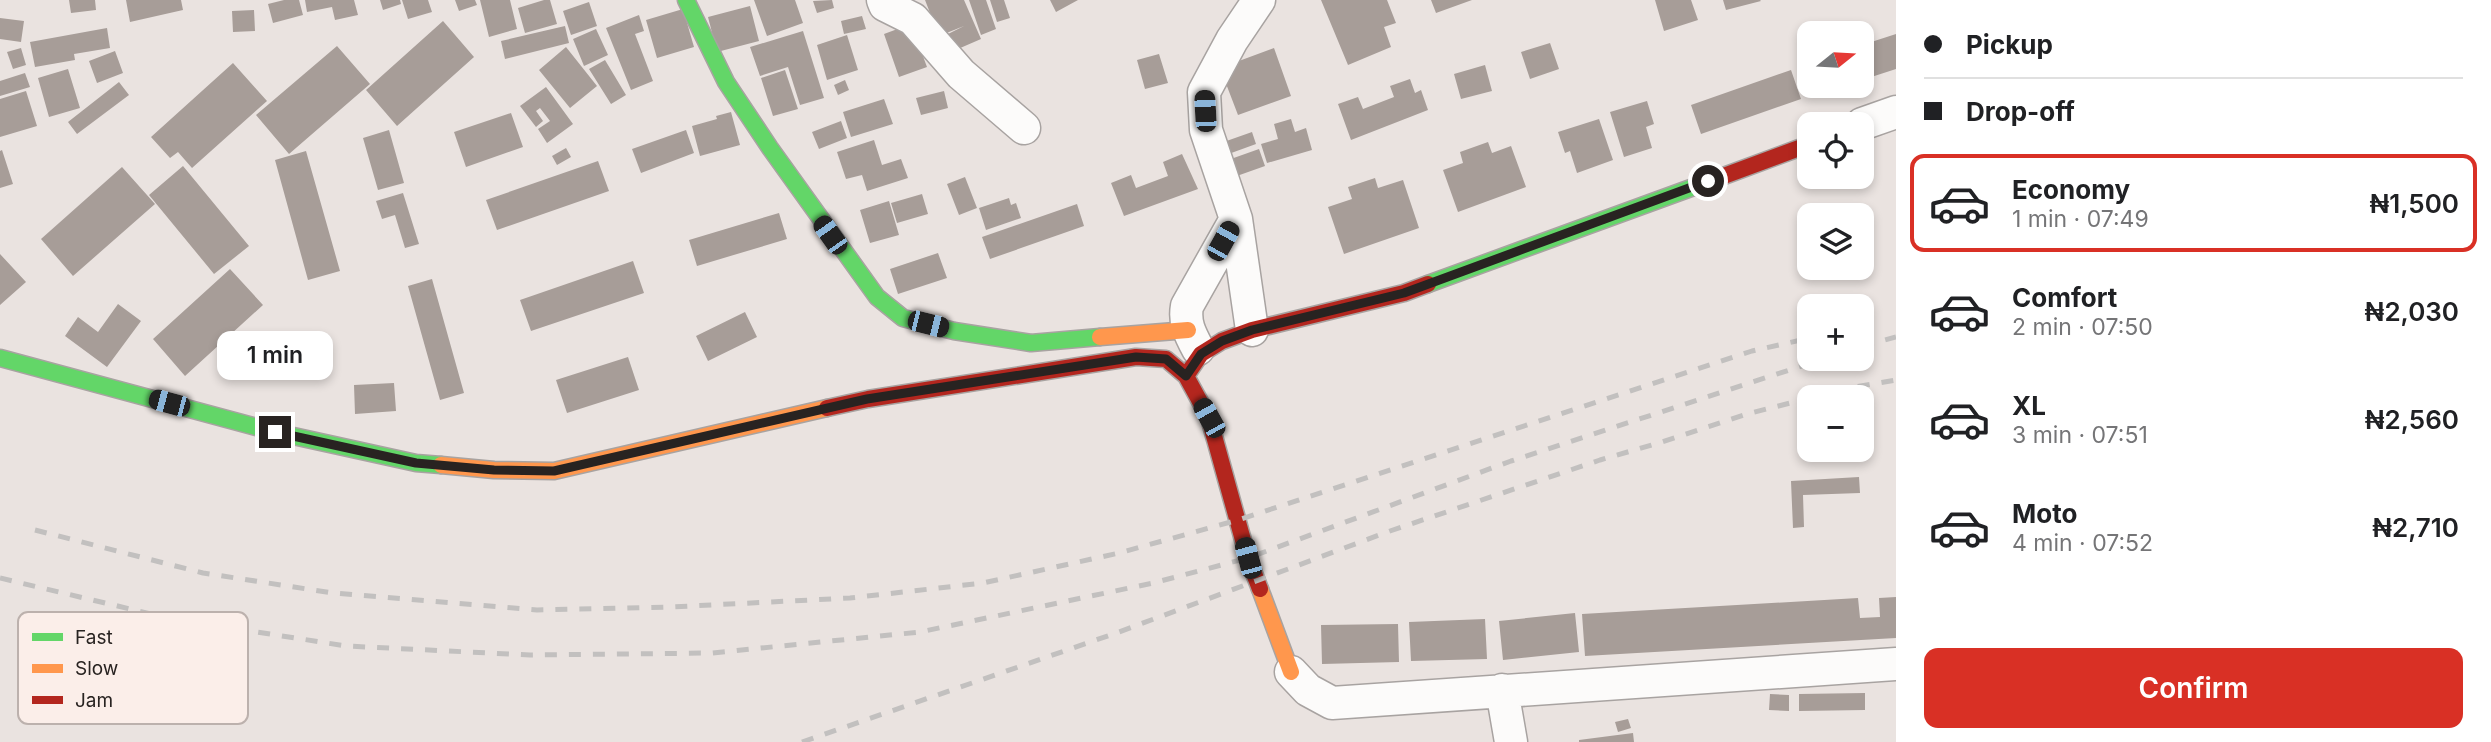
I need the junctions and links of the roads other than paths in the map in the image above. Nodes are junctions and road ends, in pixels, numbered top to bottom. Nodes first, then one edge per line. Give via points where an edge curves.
1 (686, 0) edge
2 (883, 0) edge
3 (1259, 0) edge
4 (1896, 112) edge
5 (1874, 120) edge
6 (1024, 128) dead end
7 (1797, 149) edge
8 (1236, 219) junction
9 (1252, 330) junction
10 (1191, 353) junction
11 (0, 358) edge
12 (1896, 664) edge
13 (1291, 672) joint
14 (1502, 690) junction
15 (1511, 742) edge

1 - 10 street via 726,82 770,148 877,297 903,318 1031,343
2 - 6 street via 913,19 961,74
3 - 8 street via 1204,92 1206,131
4 - 5 street
7 - 9 street via 1404,293
8 - 9 street
8 - 10 street via 1187,306
9 - 10 street
10 - 11 street via 1166,359 1136,357 867,399 554,471 416,463 275,432
10 - 13 street via 1248,558
12 - 14 street
13 - 14 street via 1308,690 1332,703
14 - 15 street

